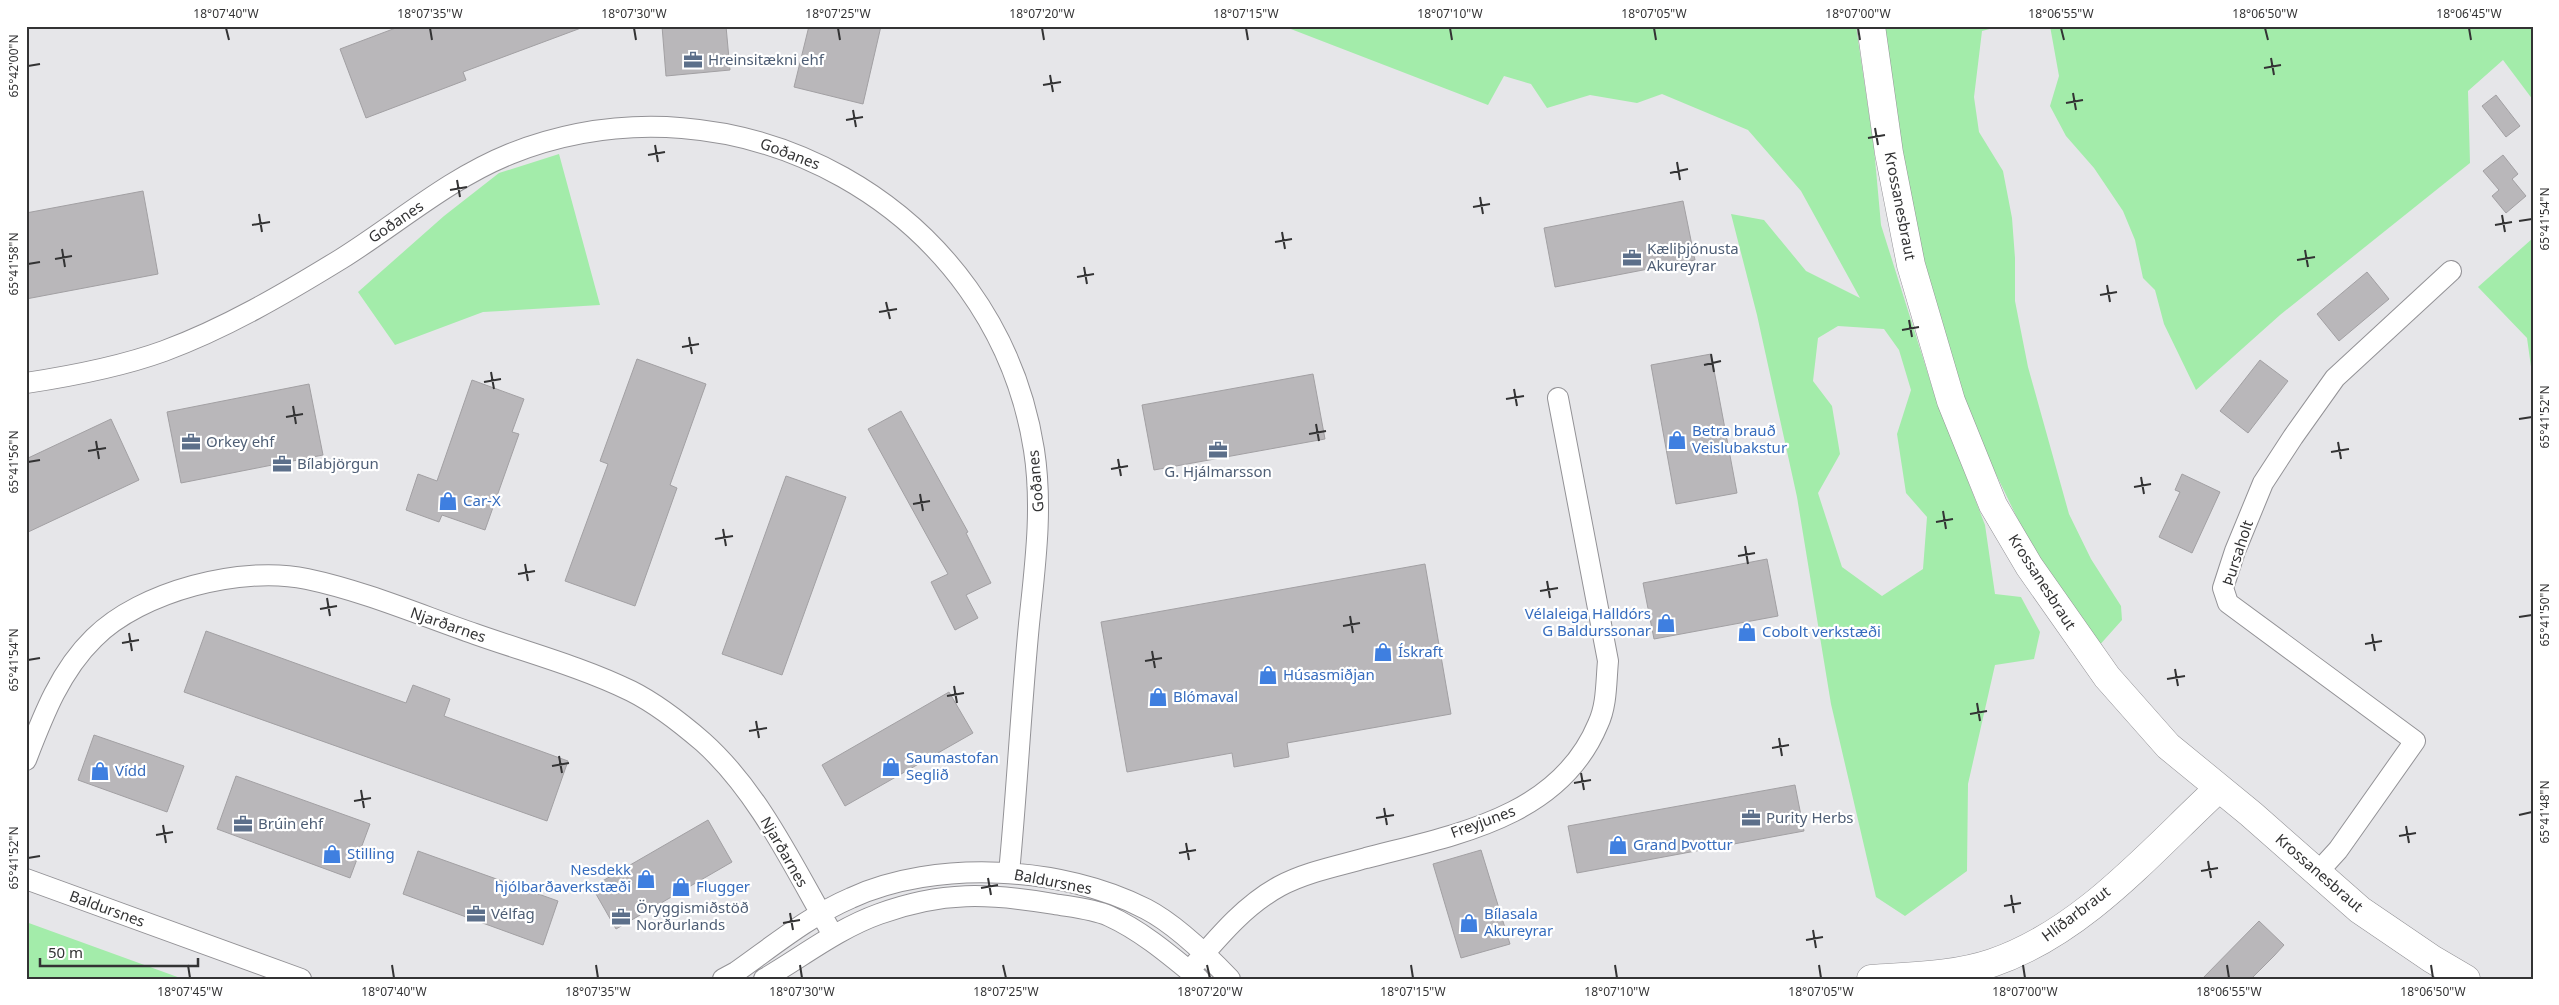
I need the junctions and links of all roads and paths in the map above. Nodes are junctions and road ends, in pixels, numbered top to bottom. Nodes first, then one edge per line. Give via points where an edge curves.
1 (1871, 26) edge
2 (2451, 271) dead end
3 (26, 383) edge
4 (1558, 398) dead end
5 (26, 760) edge
6 (2219, 788) junction
7 (1009, 873) junction
8 (2317, 873) junction
9 (26, 879) edge
10 (820, 913) junction
11 (833, 935) junction
12 (1205, 952) junction
13 (1194, 975) edge
14 (301, 979) edge
15 (723, 979) edge
16 (764, 979) edge
17 (1230, 979) edge
18 (1871, 979) edge
19 (2466, 979) edge

1 - 6 street, Krossanesbraut via 1889,153 1911,265 1951,401 1994,505 2029,566 2107,677 2168,746
2 - 8 street, Þursaholt via 2335,378 2263,483 2223,588 2228,603 2415,741 2338,850
3 - 7 street, Goðanes via 73,375 162,352 246,314 342,258 450,185 509,155 565,137 639,127 706,130 771,145 834,171 894,210 945,259 967,286 994,332 1027,414 1034,449 1039,520
4 - 12 street, Freyjunes via 1608,661 1605,701 1598,724 1576,764 1556,785 1530,804 1492,822 1334,867 1281,886 1248,907
5 - 10 street, Njarðarnes via 45,711 65,674 94,637 145,602 223,579 258,576 305,578 587,673 631,691 672,717 737,776
6 - 8 street, Krossanesbraut
6 - 18 street, Hlíðarbraut via 2124,877 2070,923 2033,947 1990,963 1937,975
7 - 10 street, Baldursnes via 944,874 896,882 852,897
7 - 12 street, Baldursnes via 1048,878 1113,894 1147,910
8 - 19 street, Krossanesbraut via 2374,920
9 - 14 street, Baldursnes
10 - 11 street, Njarðarnes
10 - 15 street, Baldursnes
11 - 13 street, Baldursnes via 878,914 916,902 965,894 1007,896 1108,916 1153,942
11 - 16 street, Baldursnes
12 - 13 street, Freyjunes
12 - 17 street, Baldursnes

